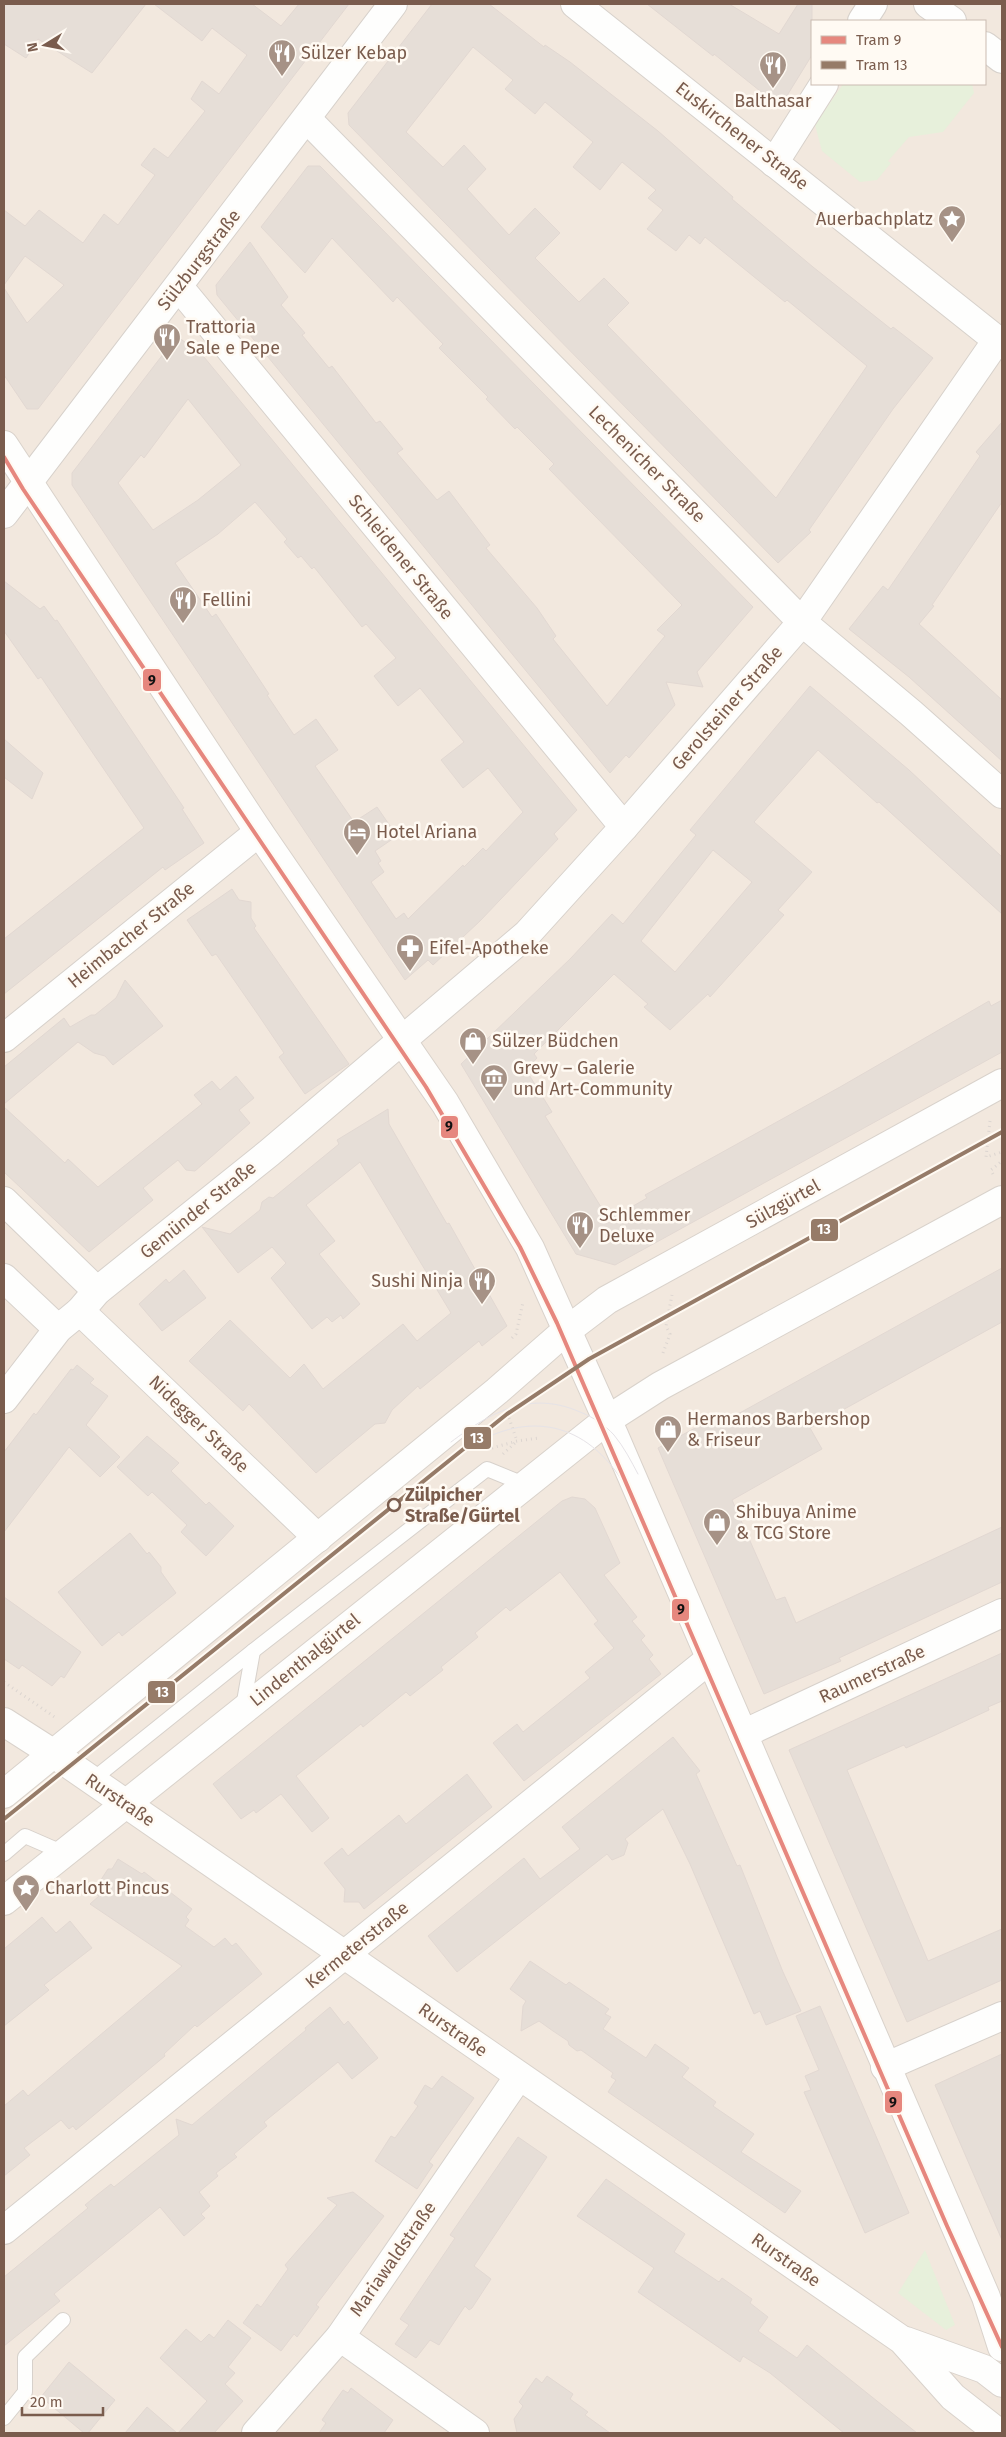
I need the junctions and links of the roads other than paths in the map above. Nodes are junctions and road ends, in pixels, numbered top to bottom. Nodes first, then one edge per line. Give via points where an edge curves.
1 (393, 4) edge
2 (575, 4) edge
3 (873, 4) edge
4 (928, 4) edge
5 (863, 20) edge
6 (951, 20) edge
7 (986, 47) edge
8 (1002, 59) edge
9 (823, 85) edge
10 (307, 119) junction
11 (774, 162) junction
12 (179, 286) junction
13 (1001, 338) edge
14 (4, 445) edge
15 (28, 484) junction
16 (4, 514) edge
17 (802, 622) junction
18 (1002, 794) edge
19 (624, 827) junction
20 (259, 832) junction
21 (404, 1037) junction
22 (4, 1038) edge
23 (1002, 1083) edge
24 (1002, 1200) edge
25 (4, 1202) edge
26 (4, 1278) edge
27 (89, 1301) junction
28 (58, 1329) junction
29 (568, 1330) junction
30 (4, 1399) edge
31 (607, 1420) junction
32 (524, 1484) junction
33 (318, 1538) junction
34 (1002, 1613) edge
35 (253, 1651) junction
36 (710, 1659) junction
37 (242, 1710) junction
38 (4, 1722) edge
39 (743, 1734) junction
40 (54, 1754) junction
41 (91, 1781) junction
42 (4, 1794) edge
43 (127, 1805) junction
44 (64, 1853) junction
45 (4, 1854) edge
46 (4, 1901) edge
47 (344, 1955) junction
48 (1002, 2016) edge
49 (885, 2067) junction
50 (519, 2076) junction
51 (4, 2230) edge
52 (63, 2320) dead end
53 (340, 2337) junction
54 (902, 2340) junction
55 (1002, 2347) edge
56 (1002, 2383) edge
57 (4, 2418) edge
58 (256, 2433) edge
59 (475, 2433) edge
60 (1000, 2433) edge

1 - 10 street, Sülzburgstraße
2 - 11 street, Euskirchener Straße
3 - 5 street
4 - 6 street
7 - 8 street
9 - 11 street
10 - 12 street, Sülzburgstraße
10 - 17 street, Lechenicher Straße
11 - 13 street, Euskirchener Straße
12 - 15 street, Sülzburgstraße
12 - 19 street, Schleidener Straße
13 - 17 street, Gerolsteiner Straße
14 - 15 street
15 - 16 street, Sülzburgstraße
15 - 20 street
17 - 18 street, Lechenicher Straße
17 - 19 street, Gerolsteiner Straße
19 - 21 street, Gerolsteiner Straße via 527,934
20 - 21 street
20 - 22 street, Heimbacher Straße
21 - 27 street, Gemünder Straße via 269,1154
21 - 29 street via 530,1248
23 - 29 street, Sülzgürtel via 607,1300
24 - 31 street via 660,1386
25 - 27 street, Nidegger Straße
26 - 28 street
27 - 28 street, Gemünder Straße
27 - 33 street, Nidegger Straße
28 - 30 street, Gemünder Straße
29 - 31 street
29 - 33 street
31 - 32 street, Lindenthalgürtel
31 - 36 street
32 - 35 lane via 487,1469
32 - 37 street, Lindenthalgürtel
33 - 40 street
34 - 39 street, Raumerstraße
35 - 37 lane
35 - 41 lane
36 - 39 street
36 - 47 street, Kermeterstraße
37 - 43 street, Lindenthalgürtel
38 - 40 street, Rurstraße
39 - 49 street
40 - 41 street, Rurstraße
40 - 42 street
41 - 43 street, Rurstraße
43 - 44 street, Lindenthalgürtel
43 - 47 street, Rurstraße
44 - 45 lane via 25,1836
44 - 46 street, Lindenthalgürtel
47 - 50 street, Rurstraße
47 - 51 street, Kermeterstraße
48 - 49 street
49 - 55 street via 986,2297
50 - 53 street, Mariawaldstraße
50 - 54 street, Rurstraße
52 - 57 lane via 25,2357 25,2392
53 - 58 street, Mariawaldstraße
53 - 59 street
54 - 56 street, Rurstraße via 984,2370
54 - 60 street, Rurstraße via 952,2397

